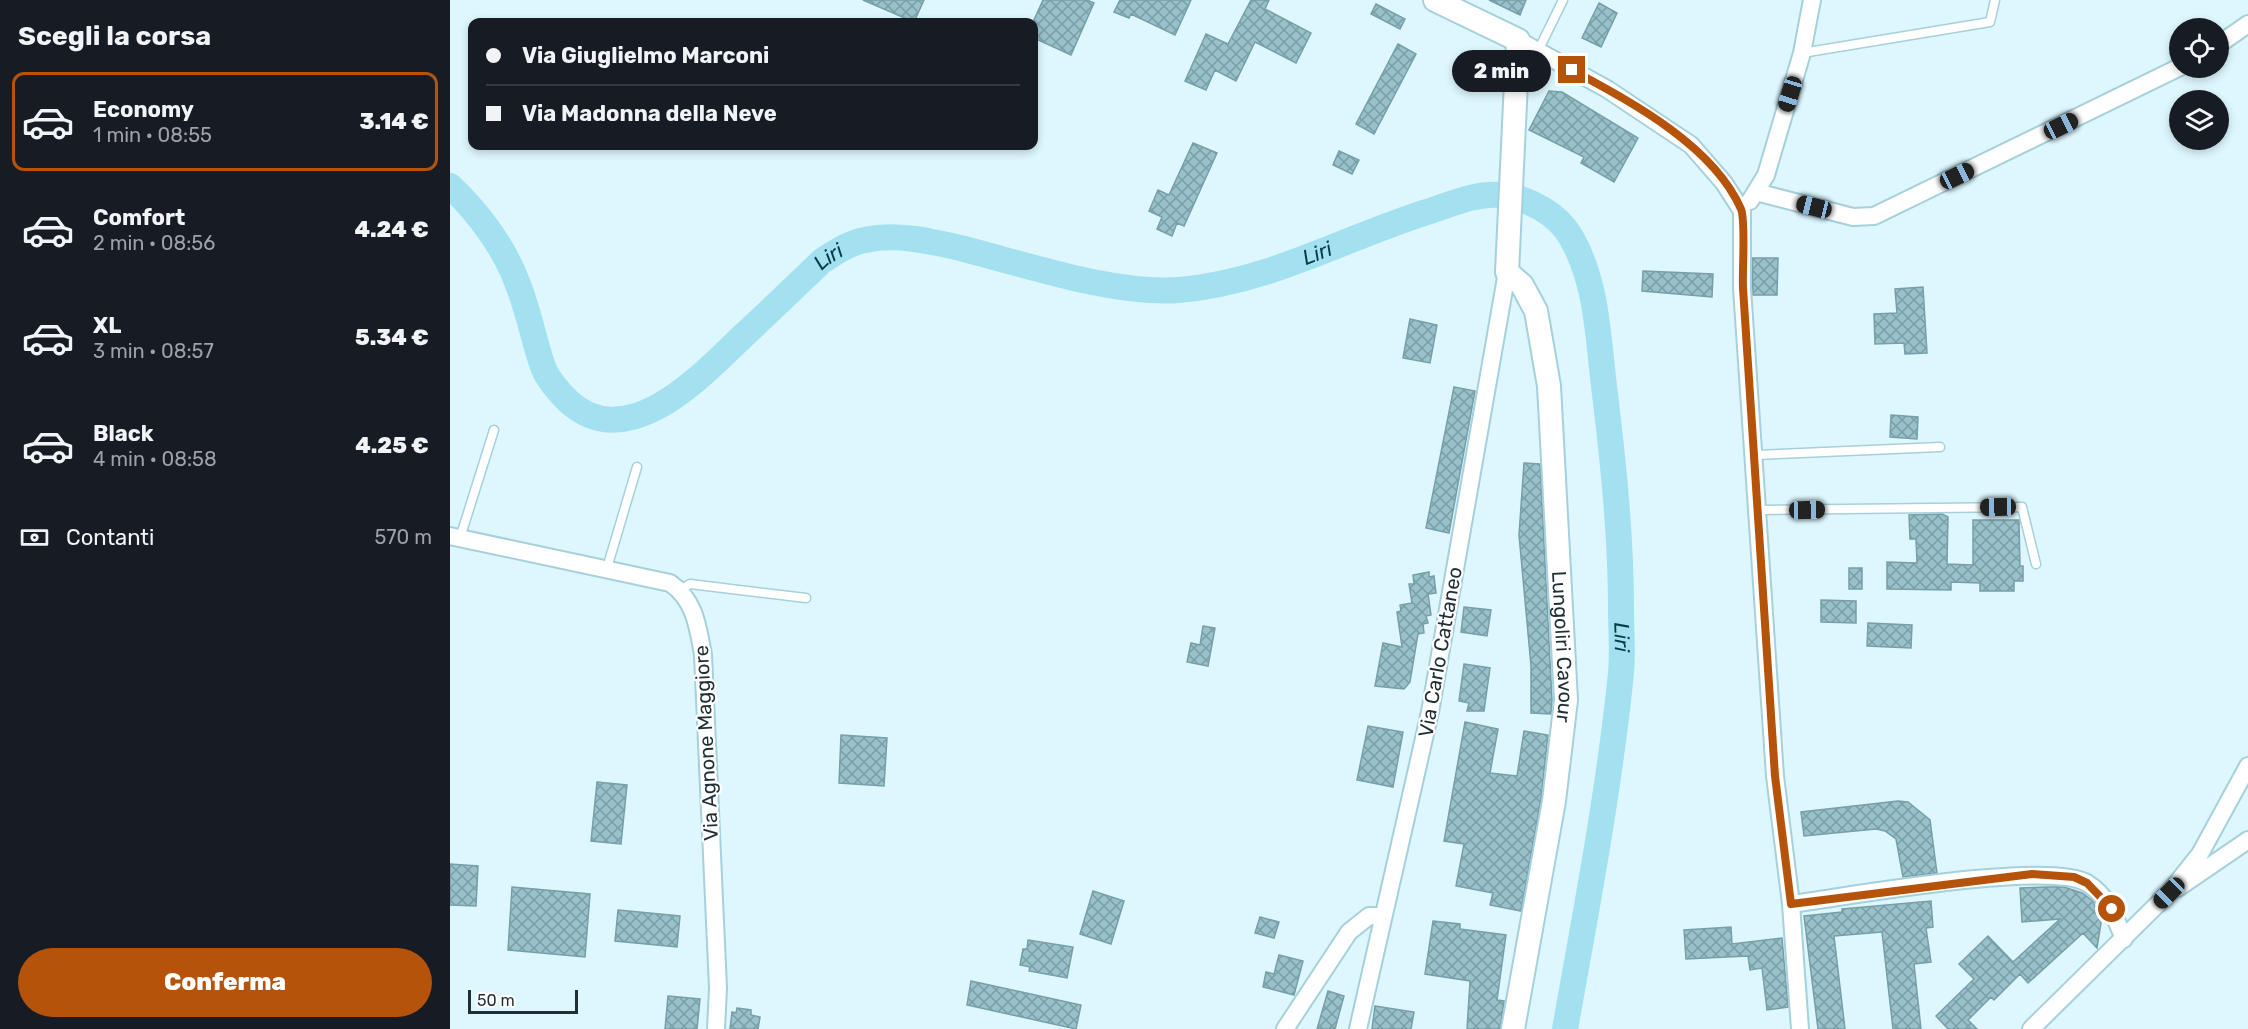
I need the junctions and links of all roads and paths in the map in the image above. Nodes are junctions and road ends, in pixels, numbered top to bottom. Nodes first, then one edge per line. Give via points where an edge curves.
1 (1435, 0) edge
2 (1563, 0) edge
3 (1812, 0) edge
4 (1995, 0) edge
5 (2248, 24) edge
6 (2229, 37) edge
7 (1518, 40) junction
8 (1538, 51) junction
9 (1802, 53) junction
10 (2169, 72) edge
11 (1756, 192) junction
12 (1742, 211) junction
13 (1508, 264) junction
14 (494, 430) dead end
15 (1940, 447) dead end
16 (1755, 455) junction
17 (637, 467) dead end
18 (1759, 510) junction
19 (455, 537) edge
20 (2036, 564) dead end
21 (607, 568) junction
22 (680, 590) junction
23 (806, 598) dead end
24 (2248, 766) edge
25 (2248, 840) edge
26 (2169, 893) junction
27 (1791, 904) junction
28 (1383, 916) junction
29 (2124, 939) junction
30 (716, 1029) edge
31 (1285, 1029) edge
32 (1358, 1029) edge
33 (1513, 1029) edge
34 (1800, 1029) edge
35 (2031, 1029) edge

1 - 7 street
2 - 8 lane
3 - 9 street
4 - 9 lane via 1990,22
5 - 6 street
7 - 8 street
7 - 13 street
8 - 12 street via 1607,89 1691,145
9 - 11 street via 1766,175
10 - 11 street via 1874,216 1853,217
11 - 12 street
12 - 16 street via 1743,288
13 - 28 street, Via Carlo Cattaneo via 1430,712
13 - 33 street, Lungoliri Cavour via 1536,311 1549,386 1566,700 1554,801
14 - 19 lane
15 - 16 lane
16 - 18 street
17 - 21 lane
18 - 20 lane via 2022,507
18 - 27 street via 1775,776
19 - 21 street
21 - 22 street via 670,583
22 - 23 lane via 690,584
22 - 30 street, Via Agnone Maggiore via 696,618 703,655 718,988
24 - 26 street via 2200,854
25 - 26 street
26 - 29 street
27 - 29 street via 1995,878 2055,875 2074,877 2102,896
27 - 34 street
28 - 31 street via 1369,915 1349,933
28 - 32 street, Via Carlo Cattaneo
29 - 35 street

